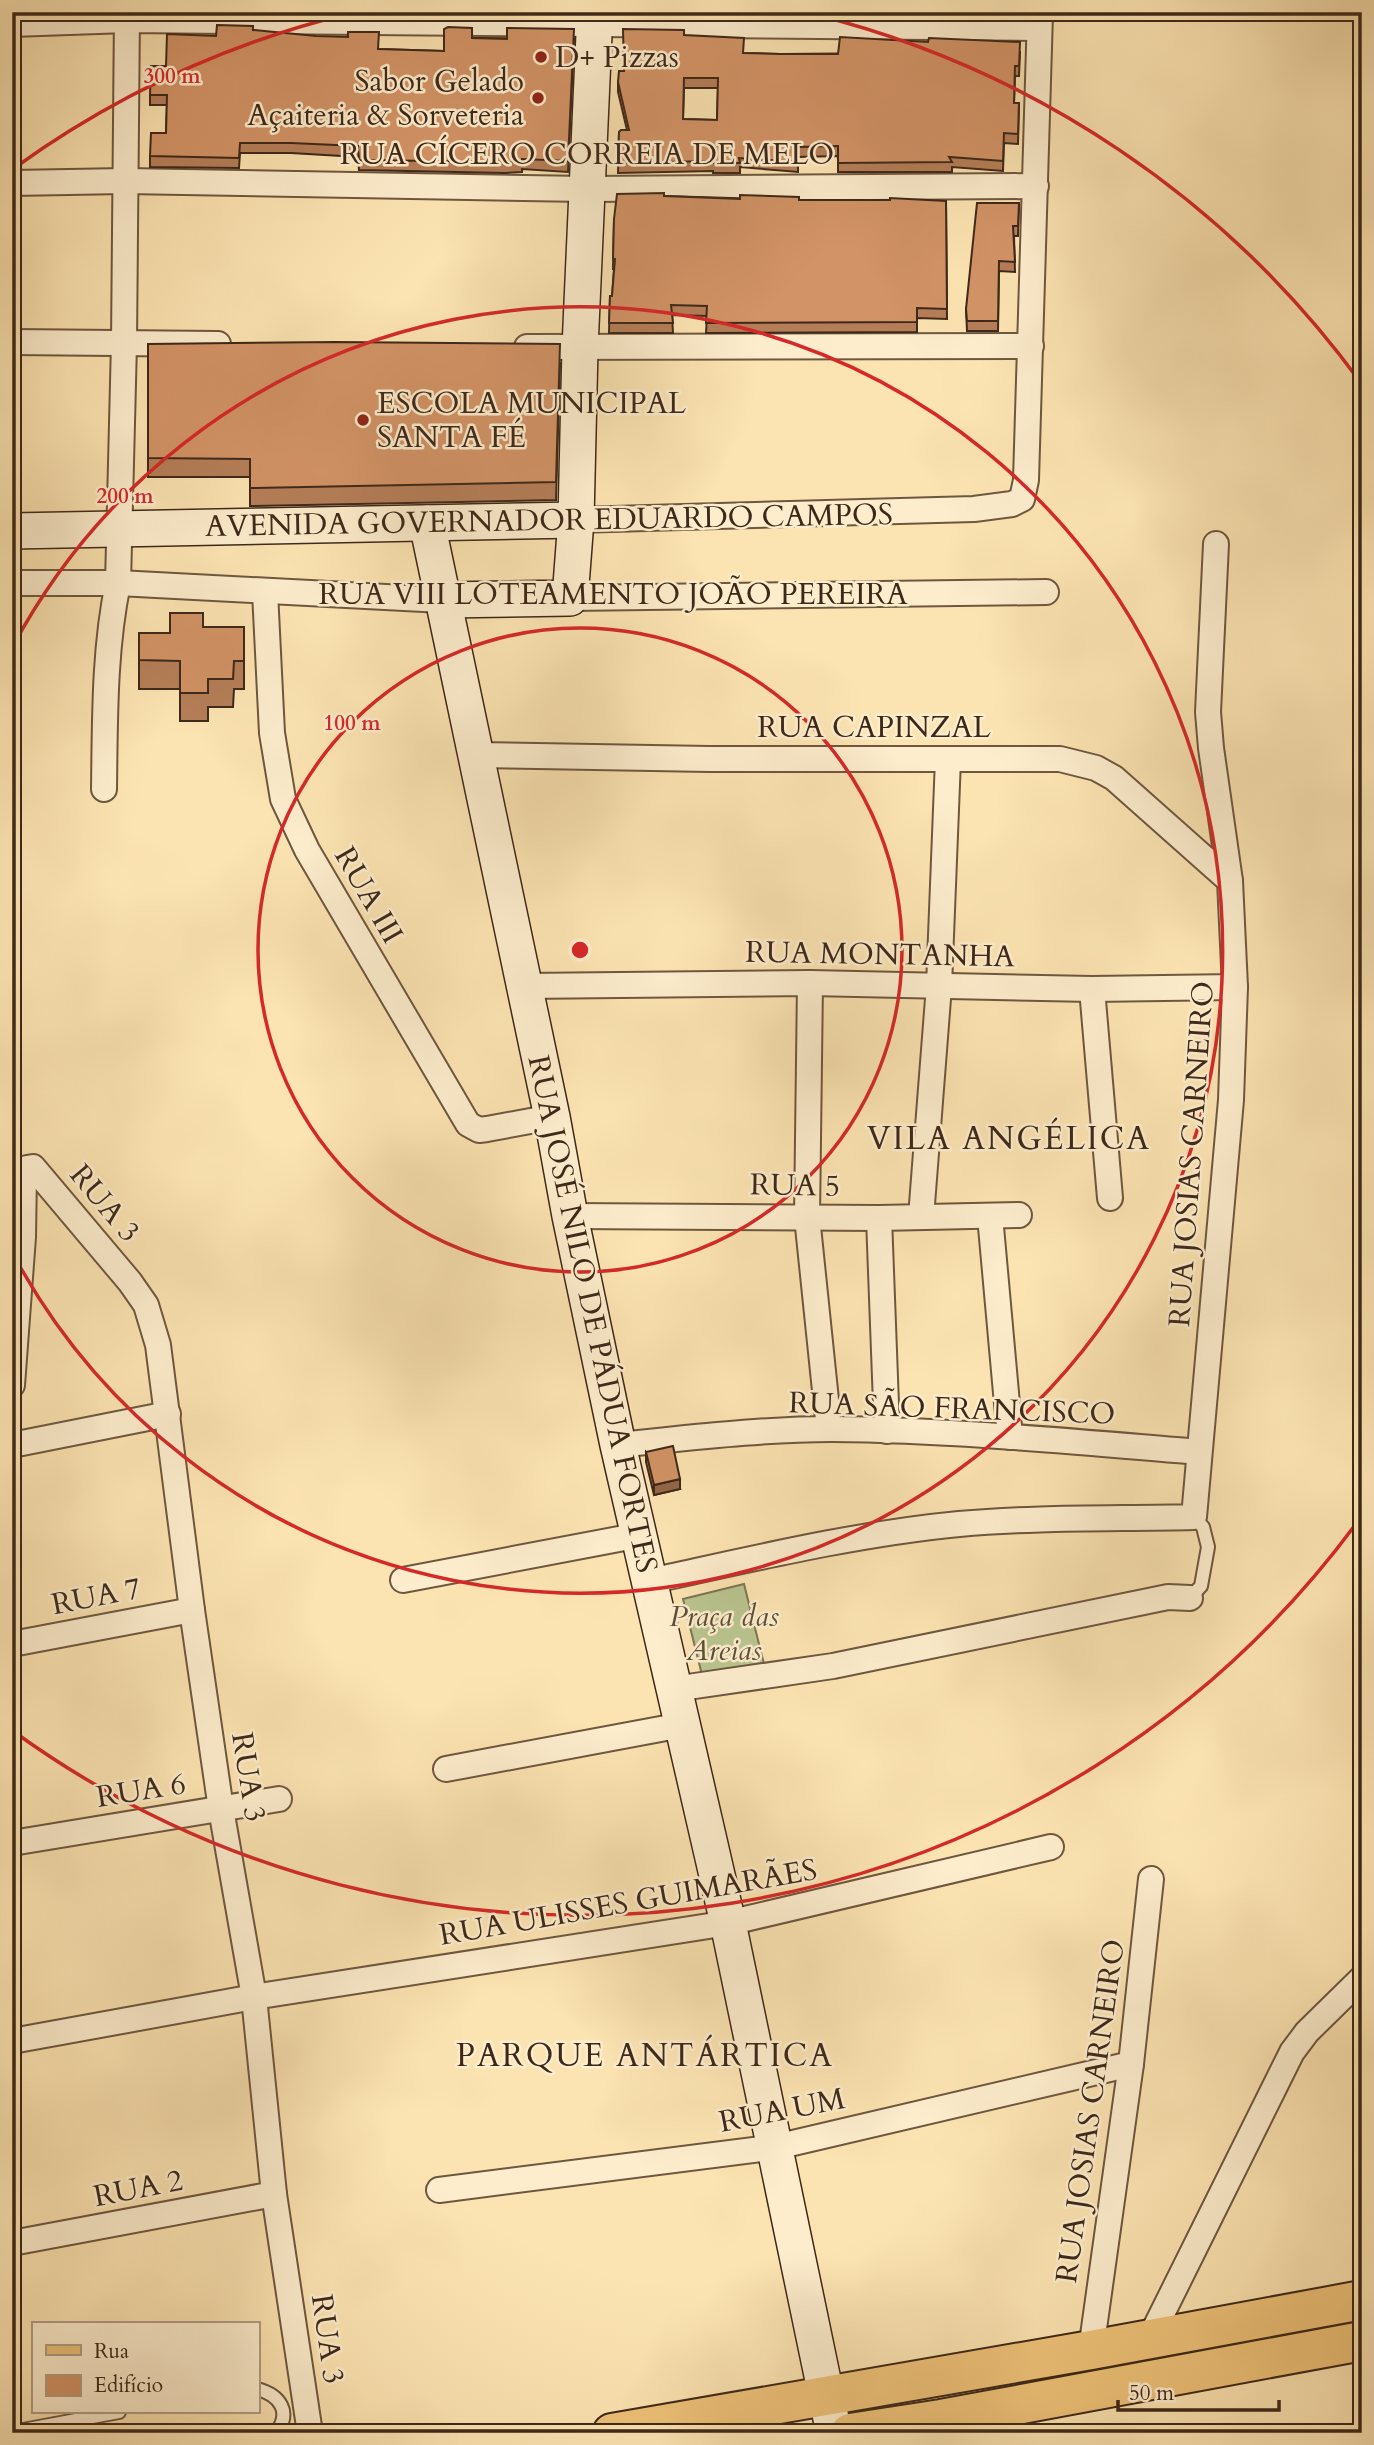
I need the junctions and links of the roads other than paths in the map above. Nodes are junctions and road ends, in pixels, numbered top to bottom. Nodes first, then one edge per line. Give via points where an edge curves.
1 (127, 16) edge
2 (594, 18) edge
3 (1040, 20) edge
4 (12, 24) edge
5 (125, 181) junction
6 (12, 183) edge
7 (1036, 186) junction
8 (586, 188) junction
9 (12, 342) edge
10 (124, 343) junction
11 (234, 344) edge
12 (1031, 346) junction
13 (511, 347) edge
14 (580, 348) junction
15 (576, 520) junction
16 (427, 523) junction
17 (118, 530) junction
18 (12, 531) edge
19 (1216, 544) dead end
20 (12, 583) edge
21 (118, 583) junction
22 (1046, 592) dead end
23 (265, 593) junction
24 (570, 598) junction
25 (443, 600) junction
26 (474, 755) junction
27 (948, 759) junction
28 (104, 789) dead end
29 (1230, 881) junction
30 (810, 983) junction
31 (524, 986) junction
32 (939, 986) junction
33 (1236, 987) junction
34 (1092, 989) junction
35 (552, 1116) junction
36 (1110, 1198) dead end
37 (1019, 1215) dead end
38 (570, 1216) junction
39 (990, 1216) junction
40 (807, 1217) junction
41 (921, 1217) junction
42 (878, 1218) junction
43 (18, 1236) edge
44 (12, 1385) edge
45 (167, 1414) junction
46 (829, 1429) junction
47 (887, 1431) junction
48 (1010, 1437) junction
49 (12, 1445) edge
50 (618, 1445) junction
51 (1199, 1452) junction
52 (1194, 1517) junction
53 (640, 1535) junction
54 (403, 1580) dead end
55 (650, 1581) junction
56 (1190, 1598) joint
57 (192, 1610) junction
58 (12, 1644) edge
59 (674, 1689) junction
60 (682, 1725) junction
61 (446, 1769) dead end
62 (279, 1799) dead end
63 (221, 1809) junction
64 (12, 1843) edge
65 (1051, 1847) dead end
66 (1151, 1879) dead end
67 (728, 1923) junction
68 (1362, 1978) edge
69 (254, 1997) junction
70 (12, 2041) edge
71 (1131, 2064) junction
72 (776, 2147) junction
73 (439, 2190) dead end
74 (275, 2194) junction
75 (12, 2244) edge
76 (1356, 2301) edge
77 (1149, 2340) junction
78 (1357, 2342) edge
79 (1091, 2350) junction
80 (259, 2390) edge
81 (108, 2414) edge
82 (831, 2415) edge
83 (12, 2432) edge
84 (276, 2433) edge
85 (310, 2433) edge
86 (612, 2433) edge
87 (850, 2433) edge

1 - 2 street
1 - 4 street
1 - 5 street
2 - 3 street
2 - 8 street
3 - 7 street
5 - 6 street, RUA CÍCERO CORREIA DE MELO
5 - 8 street, RUA CÍCERO CORREIA DE MELO
5 - 10 street
7 - 8 street, RUA CÍCERO CORREIA DE MELO
7 - 12 street
8 - 14 street
9 - 10 street
10 - 11 street
10 - 17 street
12 - 14 street
12 - 15 street, AVENIDA GOVERNADOR EDUARDO CAMPOS via 1026,480 1024,496 1012,504 974,509
13 - 14 street
14 - 15 street
15 - 16 street, AVENIDA GOVERNADOR EDUARDO CAMPOS
15 - 24 street
16 - 17 street, AVENIDA GOVERNADOR EDUARDO CAMPOS
16 - 25 street, RUA JOSÉ NILO DE PÁDUA FORTES
17 - 18 street, AVENIDA GOVERNADOR EDUARDO CAMPOS
17 - 21 street
19 - 29 street, RUA JOSIAS CARNEIRO via 1208,712
20 - 21 street, RUA VIII LOTEAMENTO JOÃO PEREIRA
21 - 23 street, RUA VIII LOTEAMENTO JOÃO PEREIRA
21 - 28 street via 107,664
22 - 24 street, RUA VIII LOTEAMENTO JOÃO PEREIRA
23 - 25 street, RUA VIII LOTEAMENTO JOÃO PEREIRA
23 - 35 street, RUA III via 277,774 283,799 307,850 468,1124 479,1130
24 - 25 street, RUA VIII LOTEAMENTO JOÃO PEREIRA
25 - 26 street, RUA JOSÉ NILO DE PÁDUA FORTES
26 - 27 street, RUA CAPINZAL
26 - 31 street, RUA JOSÉ NILO DE PÁDUA FORTES
27 - 29 street, RUA CAPINZAL via 1060,759 1096,768 1114,778
27 - 32 street
29 - 33 street, RUA JOSIAS CARNEIRO
30 - 31 street, RUA MONTANHA
30 - 32 street, RUA MONTANHA
30 - 40 street
31 - 35 street, RUA JOSÉ NILO DE PÁDUA FORTES
32 - 34 street, RUA MONTANHA
32 - 41 street
33 - 34 street, RUA MONTANHA
33 - 51 street, RUA JOSIAS CARNEIRO via 1231,1100
34 - 36 street
35 - 38 street, RUA JOSÉ NILO DE PÁDUA FORTES
37 - 39 street, RUA 5
38 - 40 street, RUA 5
38 - 50 street, RUA JOSÉ NILO DE PÁDUA FORTES
39 - 41 street, RUA 5
39 - 48 street
40 - 42 street, RUA 5
40 - 46 street
41 - 42 street, RUA 5
42 - 47 street
43 - 44 street
43 - 45 street, RUA 3 via 24,1172 30,1167 146,1306 158,1345
45 - 49 street
45 - 57 street, RUA 3
46 - 47 street, RUA SÃO FRANCISCO
46 - 50 street, RUA SÃO FRANCISCO
47 - 48 street, RUA SÃO FRANCISCO
48 - 51 street, RUA SÃO FRANCISCO
50 - 53 street, RUA JOSÉ NILO DE PÁDUA FORTES
51 - 52 street, RUA JOSIAS CARNEIRO
52 - 55 street via 957,1524
52 - 56 lane, RUA JOSIAS CARNEIRO via 1203,1527 1208,1547 1201,1586
53 - 54 street
53 - 55 street, RUA JOSÉ NILO DE PÁDUA FORTES
55 - 59 street, RUA JOSÉ NILO DE PÁDUA FORTES
56 - 59 street, RUA JOSIAS CARNEIRO via 1168,1597 833,1666
57 - 58 street, RUA 7
57 - 63 street, RUA 3
59 - 60 street, RUA JOSÉ NILO DE PÁDUA FORTES
60 - 61 street
60 - 67 street, RUA JOSÉ NILO DE PÁDUA FORTES
62 - 63 street, RUA 6
63 - 64 street, RUA 6
63 - 69 street, RUA 3
65 - 67 street, RUA ULISSES GUIMARÃES
66 - 71 street, RUA JOSIAS CARNEIRO
67 - 69 street, RUA ULISSES GUIMARÃES
67 - 72 street, RUA JOSÉ NILO DE PÁDUA FORTES
68 - 77 street via 1292,2052
69 - 70 street, RUA ULISSES GUIMARÃES
69 - 74 street, RUA 3
71 - 72 street, RUA UM
71 - 79 street, RUA JOSIAS CARNEIRO
72 - 73 street, RUA UM
72 - 82 street, RUA JOSÉ NILO DE PÁDUA FORTES
74 - 75 street, RUA 2
74 - 85 street, RUA 3
76 - 77 main road
76 - 78 main road
77 - 79 main road
78 - 87 main road
79 - 82 main road
80 - 84 lane via 277,2397 283,2407 283,2425
81 - 83 lane
82 - 86 main road

